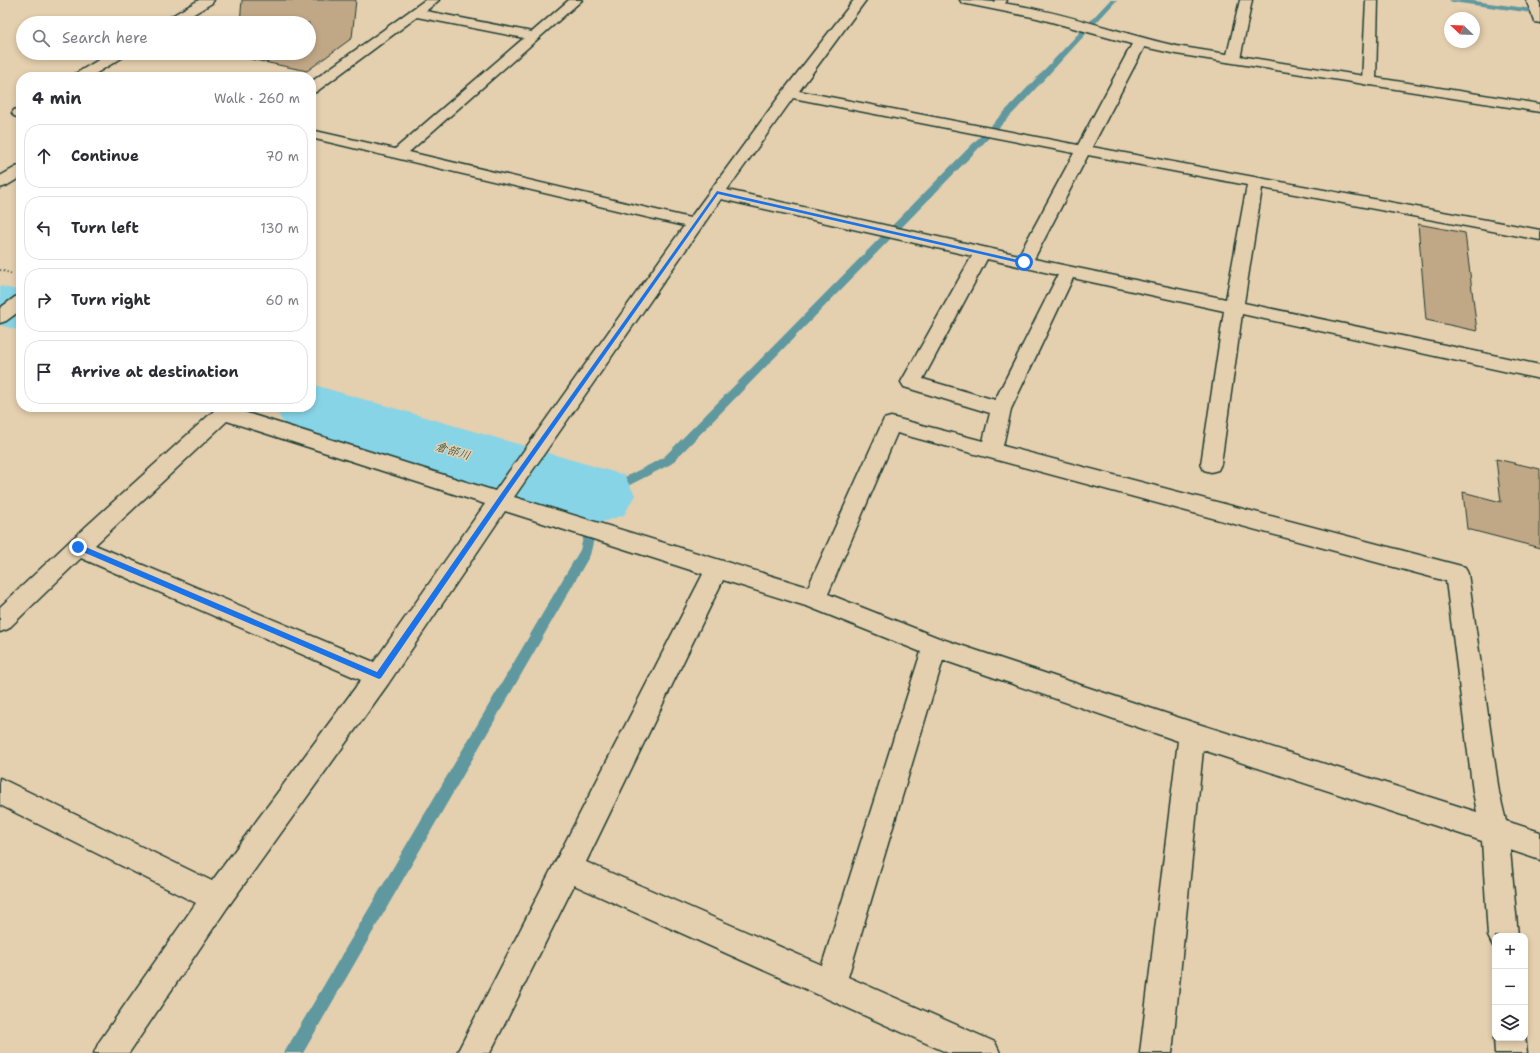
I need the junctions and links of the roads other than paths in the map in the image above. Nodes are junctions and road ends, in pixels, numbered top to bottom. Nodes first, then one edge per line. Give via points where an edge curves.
1 (208, 0) edge
2 (433, 0) edge
3 (576, 0) edge
4 (860, 0) edge
5 (966, 0) edge
6 (1246, 0) edge
7 (1372, 0) edge
8 (999, 3) edge
9 (415, 13) junction
10 (182, 16) edge
11 (534, 36) junction
12 (1140, 42) junction
13 (1233, 59) junction
14 (108, 60) edge
15 (88, 72) edge
16 (1369, 81) junction
17 (316, 85) edge
18 (788, 93) junction
19 (1540, 108) edge
20 (316, 135) edge
21 (1083, 150) junction
22 (398, 154) junction
23 (16, 173) edge
24 (1256, 182) junction
25 (0, 184) edge
26 (717, 193) junction
27 (696, 224) junction
28 (1540, 235) edge
29 (982, 253) junction
30 (1024, 262) junction
31 (1068, 272) junction
32 (16, 305) edge
33 (1234, 307) junction
34 (0, 317) edge
35 (1540, 372) edge
36 (1001, 409) junction
37 (991, 451) junction
38 (1211, 464) dead end
39 (502, 497) junction
40 (78, 547) junction
41 (717, 570) junction
42 (814, 599) junction
43 (0, 622) edge
44 (935, 647) junction
45 (379, 676) junction
46 (1192, 734) junction
47 (0, 791) edge
48 (1495, 832) junction
49 (1540, 846) edge
50 (568, 868) junction
51 (217, 898) junction
52 (1503, 933) edge
53 (831, 984) junction
54 (1510, 1041) edge
55 (110, 1053) edge
56 (473, 1053) edge
57 (984, 1053) edge
58 (1156, 1053) edge
59 (1511, 1053) edge

1 - 10 street
2 - 9 street
3 - 11 street
4 - 18 street
5 - 8 street
6 - 13 street
7 - 16 street
8 - 12 street
9 - 11 street
9 - 17 street
11 - 22 street
12 - 13 street
12 - 21 street
13 - 16 street
14 - 15 street
16 - 19 street
18 - 21 street
18 - 26 street
20 - 22 street
21 - 24 street
21 - 30 street
22 - 27 street
23 - 25 street
24 - 28 street
24 - 33 street
26 - 27 street
26 - 29 street
27 - 39 street
29 - 30 street
29 - 36 street via 911,382
30 - 31 street
31 - 33 street
31 - 36 street
32 - 34 street
33 - 35 street
33 - 38 street
36 - 37 street
37 - 42 street via 892,424
37 - 48 street via 1457,574 1486,792
39 - 40 street via 224,413
39 - 41 street via 583,527
39 - 45 street
40 - 43 street
40 - 45 street
41 - 42 street
41 - 50 street
42 - 44 street
44 - 46 street
44 - 53 street
45 - 51 street
46 - 48 street
46 - 58 street
47 - 51 street
48 - 49 street
48 - 52 street
50 - 53 street
50 - 56 street
51 - 55 street
53 - 57 street
54 - 59 street

